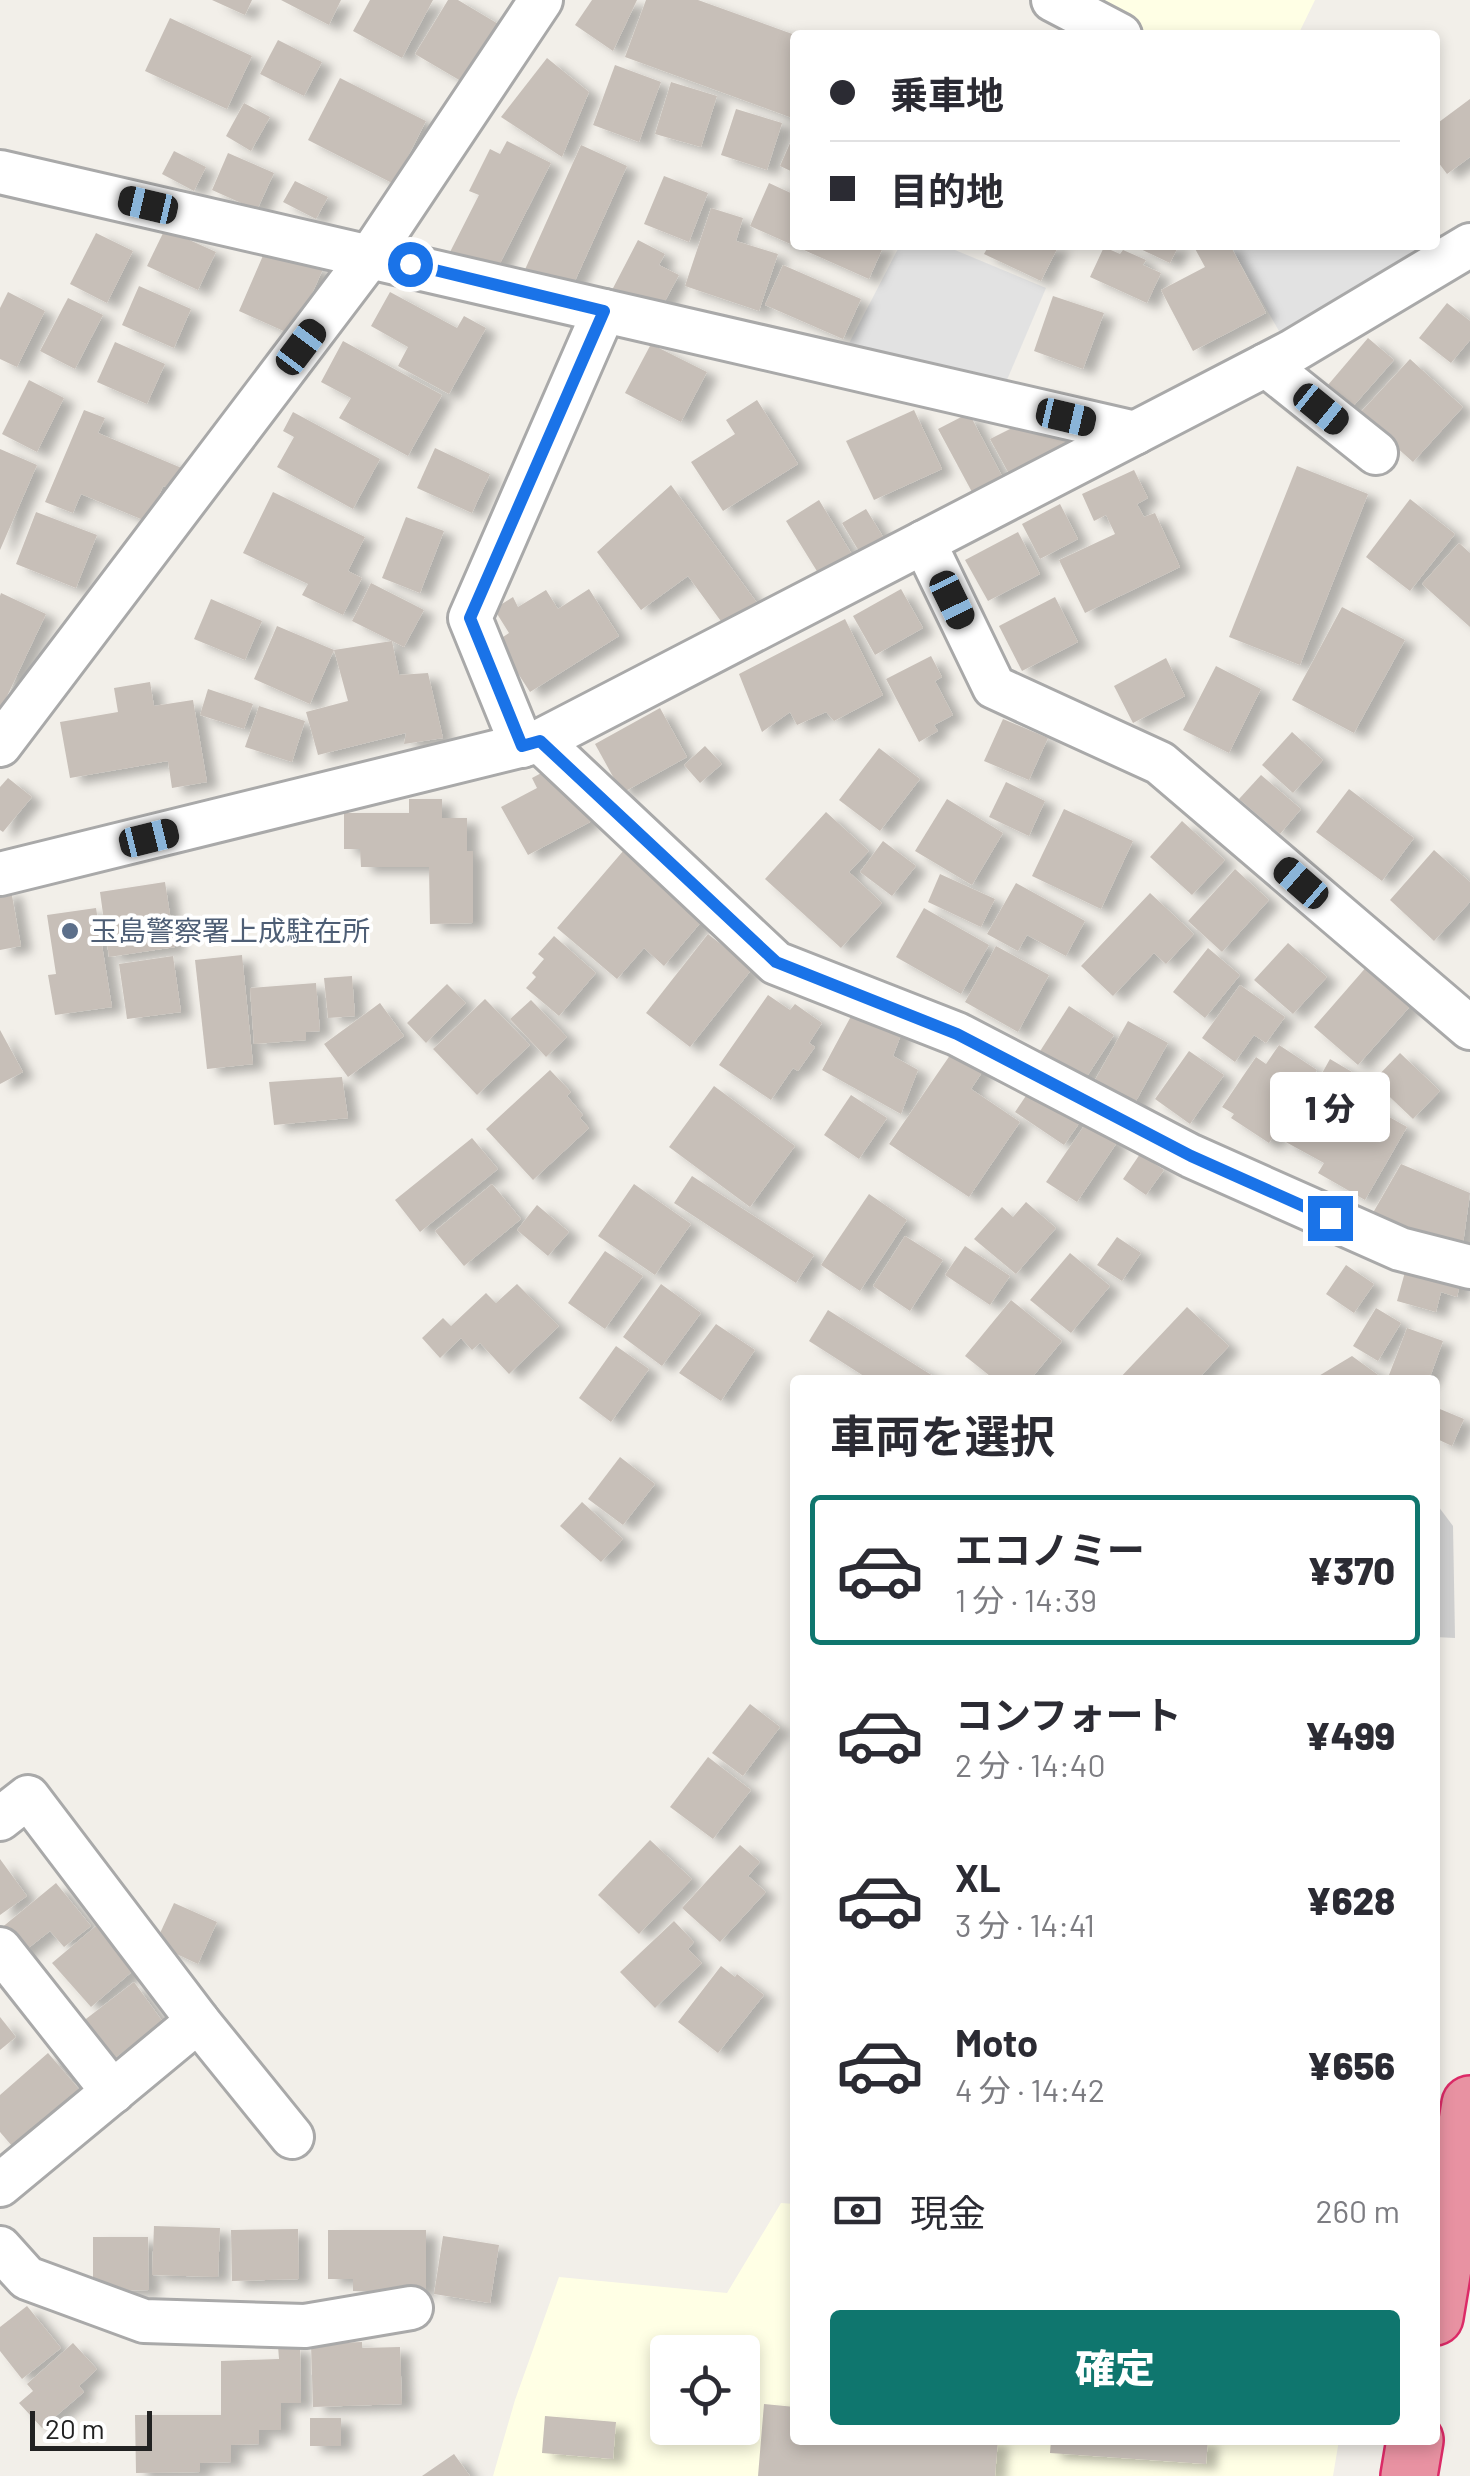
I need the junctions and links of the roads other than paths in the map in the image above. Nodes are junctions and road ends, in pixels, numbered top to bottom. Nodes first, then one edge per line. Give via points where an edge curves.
1 (541, 0) edge
2 (1053, 0) edge
3 (1110, 30) edge
4 (0, 172) edge
5 (1470, 246) edge
6 (371, 255) junction
7 (604, 311) junction
8 (1266, 365) junction
9 (1135, 433) junction
10 (1376, 453) dead end
11 (924, 542) junction
12 (531, 743) junction
13 (0, 745) edge
14 (0, 874) edge
15 (1470, 1028) edge
16 (1470, 1267) edge
17 (0, 1820) edge
18 (0, 1949) edge
19 (198, 2021) junction
20 (113, 2092) junction
21 (1470, 2104) edge
22 (292, 2137) dead end
23 (0, 2185) edge
24 (0, 2248) edge
25 (1440, 2286) edge
26 (411, 2308) dead end
27 (1414, 2445) edge
28 (1409, 2476) edge

1 - 6 street
2 - 3 street
4 - 6 street
5 - 8 street
6 - 7 street
6 - 13 street
7 - 9 street
7 - 12 street via 470,618
8 - 9 street
8 - 10 street
9 - 11 street
11 - 12 street
11 - 15 street via 994,688 1160,763
12 - 14 street
12 - 16 street via 776,962 957,1034 1191,1156 1400,1248
17 - 19 street via 28,1797
18 - 20 street
19 - 20 street
19 - 22 street
20 - 23 street
21 - 25 highway
24 - 26 street via 26,2278 144,2320 305,2326
27 - 28 highway

